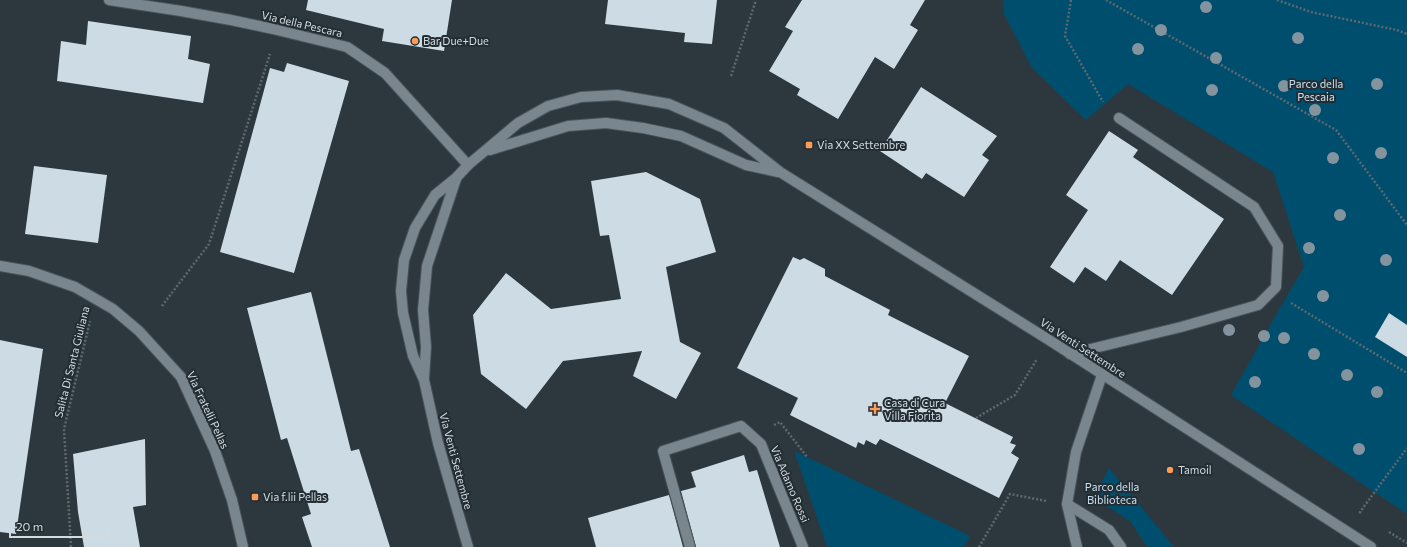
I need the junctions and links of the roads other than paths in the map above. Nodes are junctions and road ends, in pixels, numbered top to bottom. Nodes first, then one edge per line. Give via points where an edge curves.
1 (109, 0) edge
2 (1119, 118) road end
3 (486, 151) junction
4 (468, 165) junction
5 (780, 172) junction
6 (456, 178) junction
7 (0, 266) edge
8 (1070, 354) junction
9 (1102, 375) junction
10 (424, 380) junction
11 (1067, 504) junction
12 (243, 547) edge
13 (468, 547) edge
14 (690, 547) edge
15 (803, 547) edge
16 (1077, 547) edge
17 (1121, 547) edge
18 (1371, 547) edge

1 - 4 street, Via della Pescara via 231,20 347,47 385,73
2 - 8 street via 1254,207 1278,246 1276,287 1258,305
3 - 4 street, Via Venti Settembre
3 - 5 street, Via Venti Settembre via 568,126 606,123 681,136 746,165
3 - 5 street, Via Venti Settembre via 518,123 548,106 581,97 617,95 669,104 724,128
4 - 6 street, Via Venti Settembre
5 - 8 street, Via Venti Settembre
6 - 10 street, Via Venti Settembre via 427,266 423,310 426,347
6 - 10 street, Via Venti Settembre via 435,195 415,228 404,260 401,290 403,313 413,356
7 - 12 street, Via Fratelli Pellas via 29,271 75,287 113,309 140,332 181,378 215,451 232,500
8 - 9 street, Via Venti Settembre
9 - 11 street via 1076,452
9 - 18 street, Via Venti Settembre
10 - 13 street, Via Venti Settembre via 438,442
11 - 16 street
11 - 17 street via 1109,530
14 - 15 street, Via Adamo Rossi via 663,451 741,426 760,444

